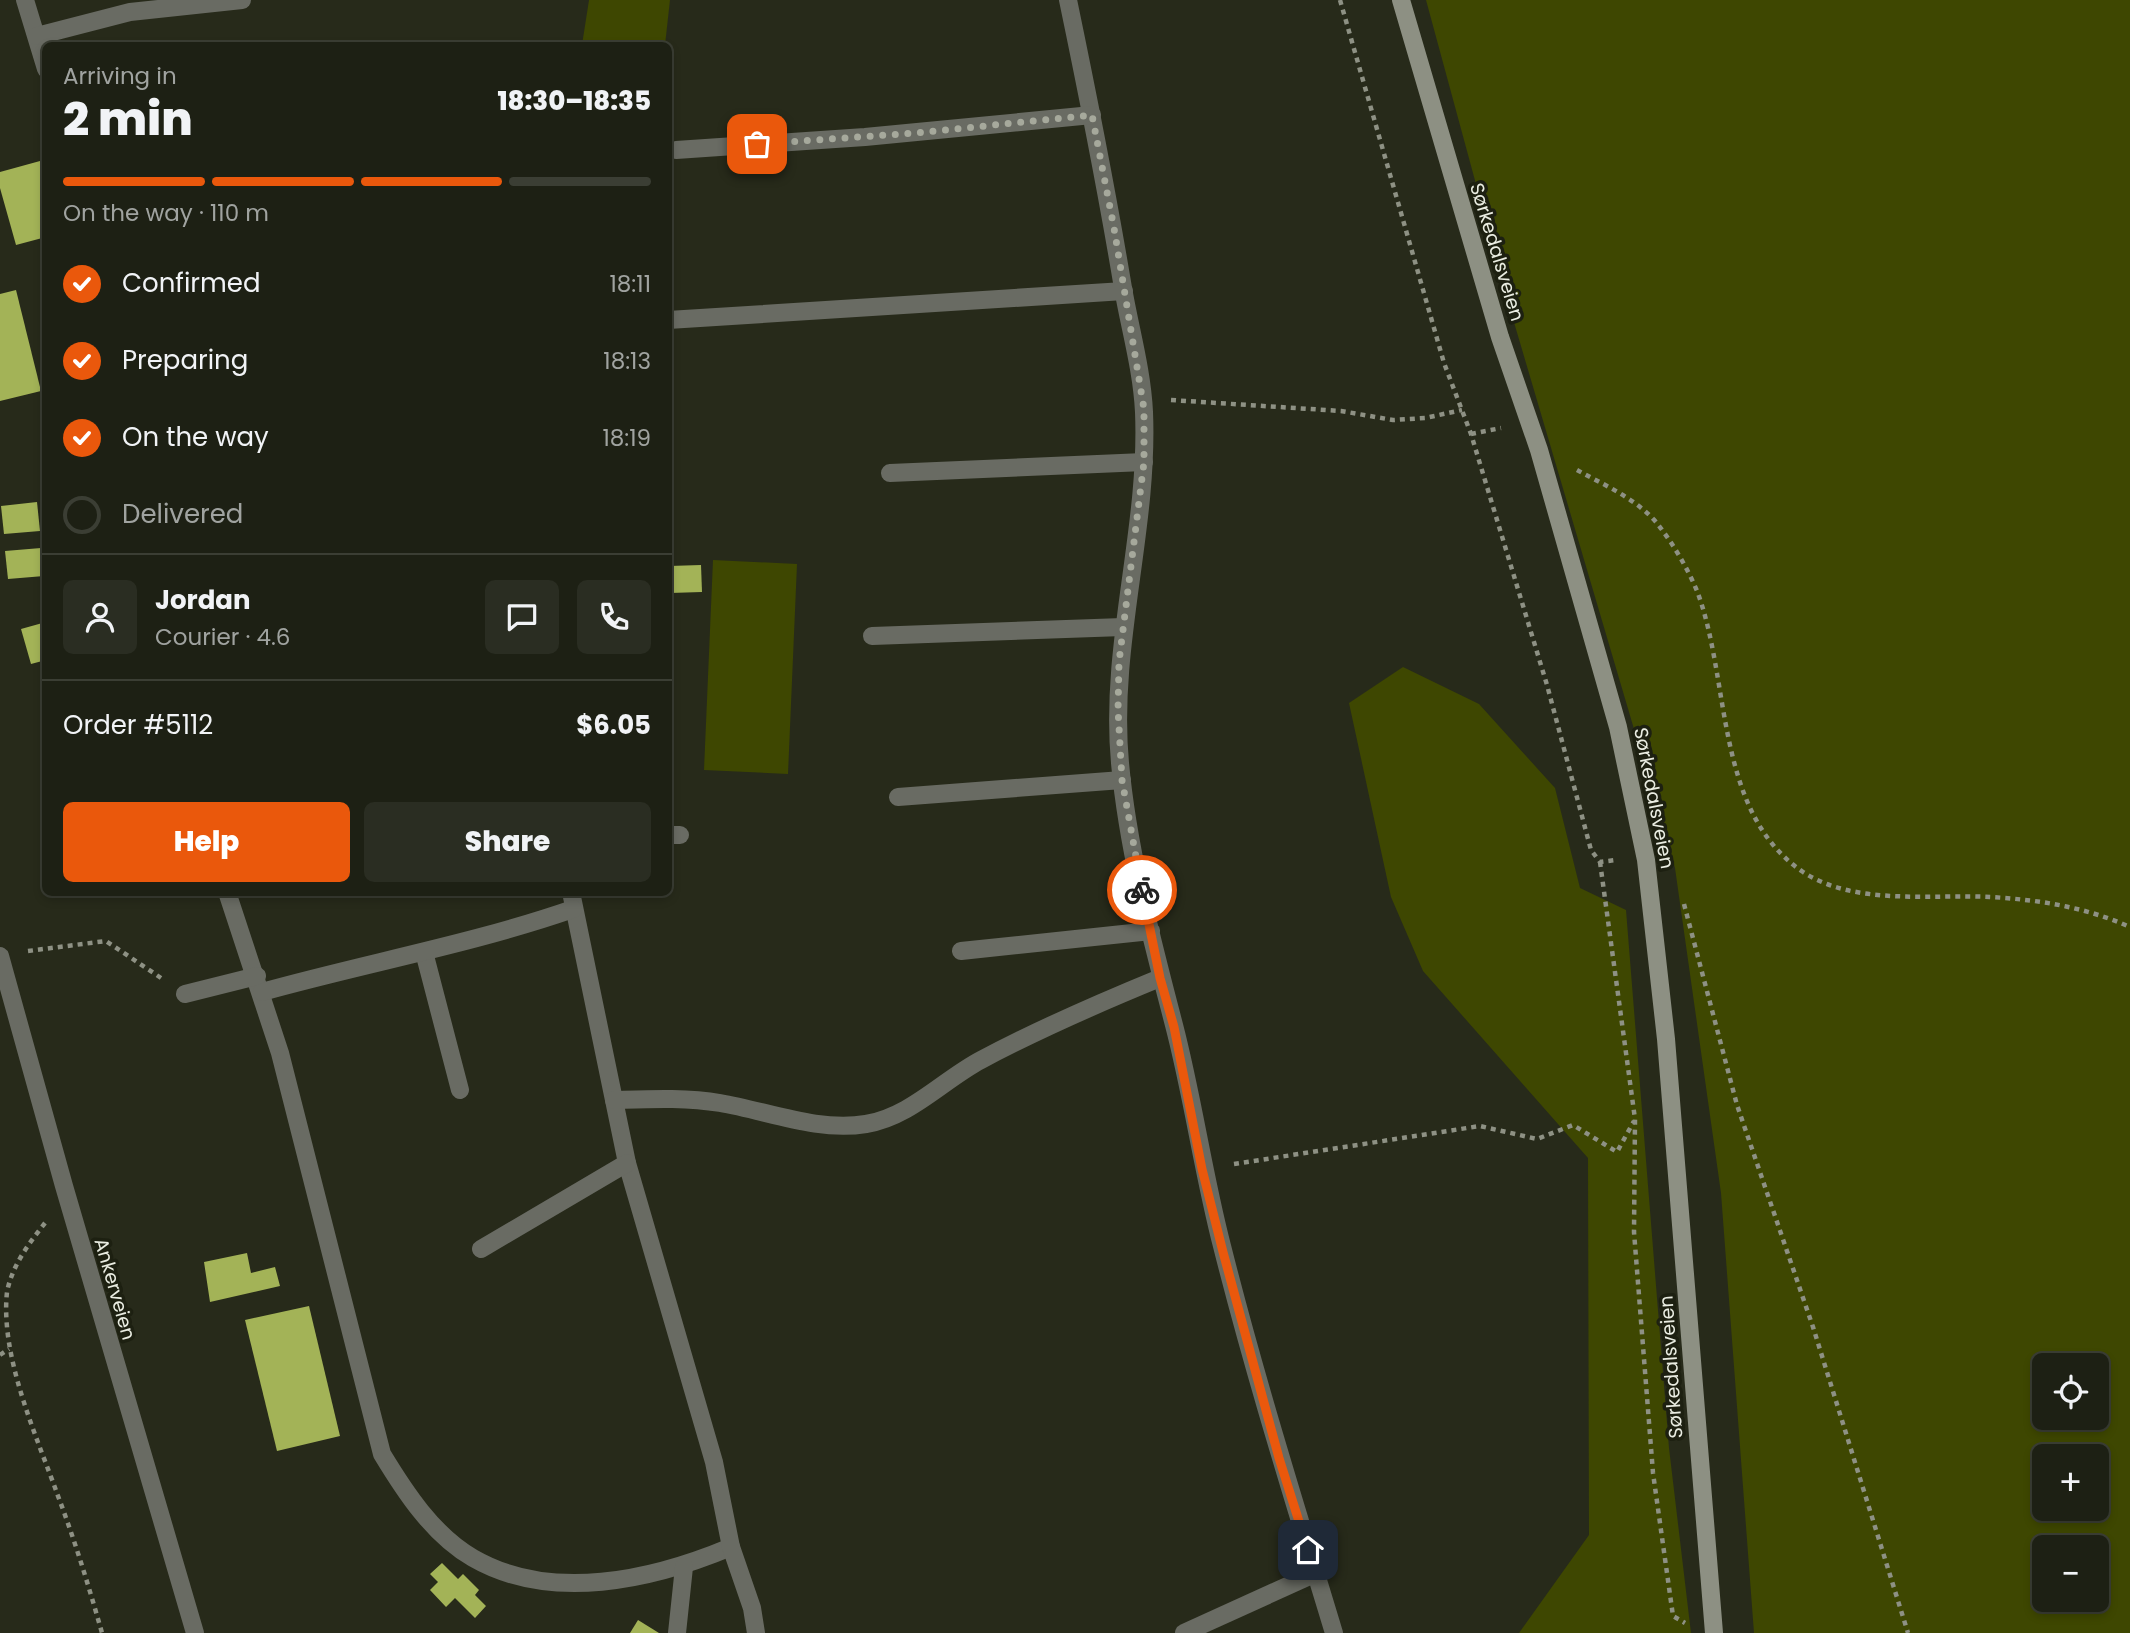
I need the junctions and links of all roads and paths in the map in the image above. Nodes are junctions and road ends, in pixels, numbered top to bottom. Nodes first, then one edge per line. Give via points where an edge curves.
1 (25, 0) edge
2 (242, 0) edge
3 (1068, 0) edge
4 (1340, 0) edge
5 (1401, 0) edge
6 (37, 36) junction
7 (42, 54) edge
8 (1092, 115) junction
9 (676, 150) dead end
10 (1124, 291) junction
11 (672, 320) edge
12 (1142, 398) junction
13 (1462, 410) junction
14 (1539, 450) junction
15 (1144, 462) junction
16 (890, 473) dead end
17 (1123, 627) junction
18 (872, 636) dead end
19 (1122, 780) junction
20 (898, 797) dead end
21 (1627, 859) dead end
22 (1600, 862) junction
23 (1680, 893) dead end
24 (228, 896) edge
25 (572, 901) edge
26 (2130, 927) edge
27 (1150, 931) junction
28 (27, 951) dead end
29 (961, 951) dead end
30 (424, 952) junction
31 (0, 956) edge
32 (1160, 978) junction
33 (260, 984) junction
34 (186, 994) joint
35 (460, 1090) dead end
36 (614, 1100) junction
37 (1635, 1119) junction
38 (627, 1163) junction
39 (1202, 1169) junction
40 (64, 1186) junction
41 (481, 1249) dead end
42 (9, 1349) junction
43 (0, 1355) edge
44 (731, 1547) junction
45 (684, 1567) junction
46 (1316, 1573) junction
47 (1714, 1631) edge
48 (102, 1633) edge
49 (195, 1633) edge
50 (677, 1633) edge
51 (756, 1633) edge
52 (1184, 1633) edge
53 (1334, 1633) edge
54 (1908, 1633) edge

1 - 6 lane
2 - 6 lane via 131,12
3 - 8 lane
4 - 13 path via 1444,363
5 - 14 street, Sørkedalsveien via 1500,337
6 - 7 lane
8 - 9 lane
8 - 10 lane
10 - 11 lane
10 - 12 lane
12 - 13 path via 1341,411 1393,420
12 - 15 lane
13 - 22 path via 1547,685 1591,850
14 - 26 path via 1624,495 1655,521 1684,563 1711,642 1736,769 1756,818 1784,857 1805,873 1847,889 2043,901 2081,908
14 - 47 street, Sørkedalsveien via 1618,727 1646,860 1666,1039
15 - 16 lane
15 - 17 lane
17 - 18 lane
17 - 19 lane via 1118,710
19 - 20 lane
19 - 27 lane
21 - 22 path
22 - 37 path
23 - 54 path via 1737,1105 1813,1327
24 - 33 lane
25 - 30 lane via 504,933
25 - 36 lane
27 - 29 lane
27 - 32 lane
28 - 34 path via 106,941
30 - 33 lane
30 - 35 lane
31 - 40 lane, Ankerveien
32 - 36 lane via 1070,1015 978,1062 892,1116 869,1123 817,1124 717,1103
32 - 39 lane
33 - 34 lane
33 - 45 lane via 382,1454 411,1500 470,1557 526,1579 592,1582
36 - 38 lane
37 - 39 path via 1617,1152 1573,1125 1537,1139 1480,1126
37 - 47 path via 1634,1232 1653,1473 1671,1605 1673,1616 1682,1622
38 - 41 lane
38 - 44 lane via 715,1462
39 - 46 lane via 1265,1408
40 - 42 path via 15,1267 5,1313
40 - 49 lane, Ankerveien
42 - 43 path
42 - 48 path via 21,1401 82,1561
44 - 45 lane
44 - 51 lane
45 - 50 lane
46 - 52 lane
46 - 53 lane

